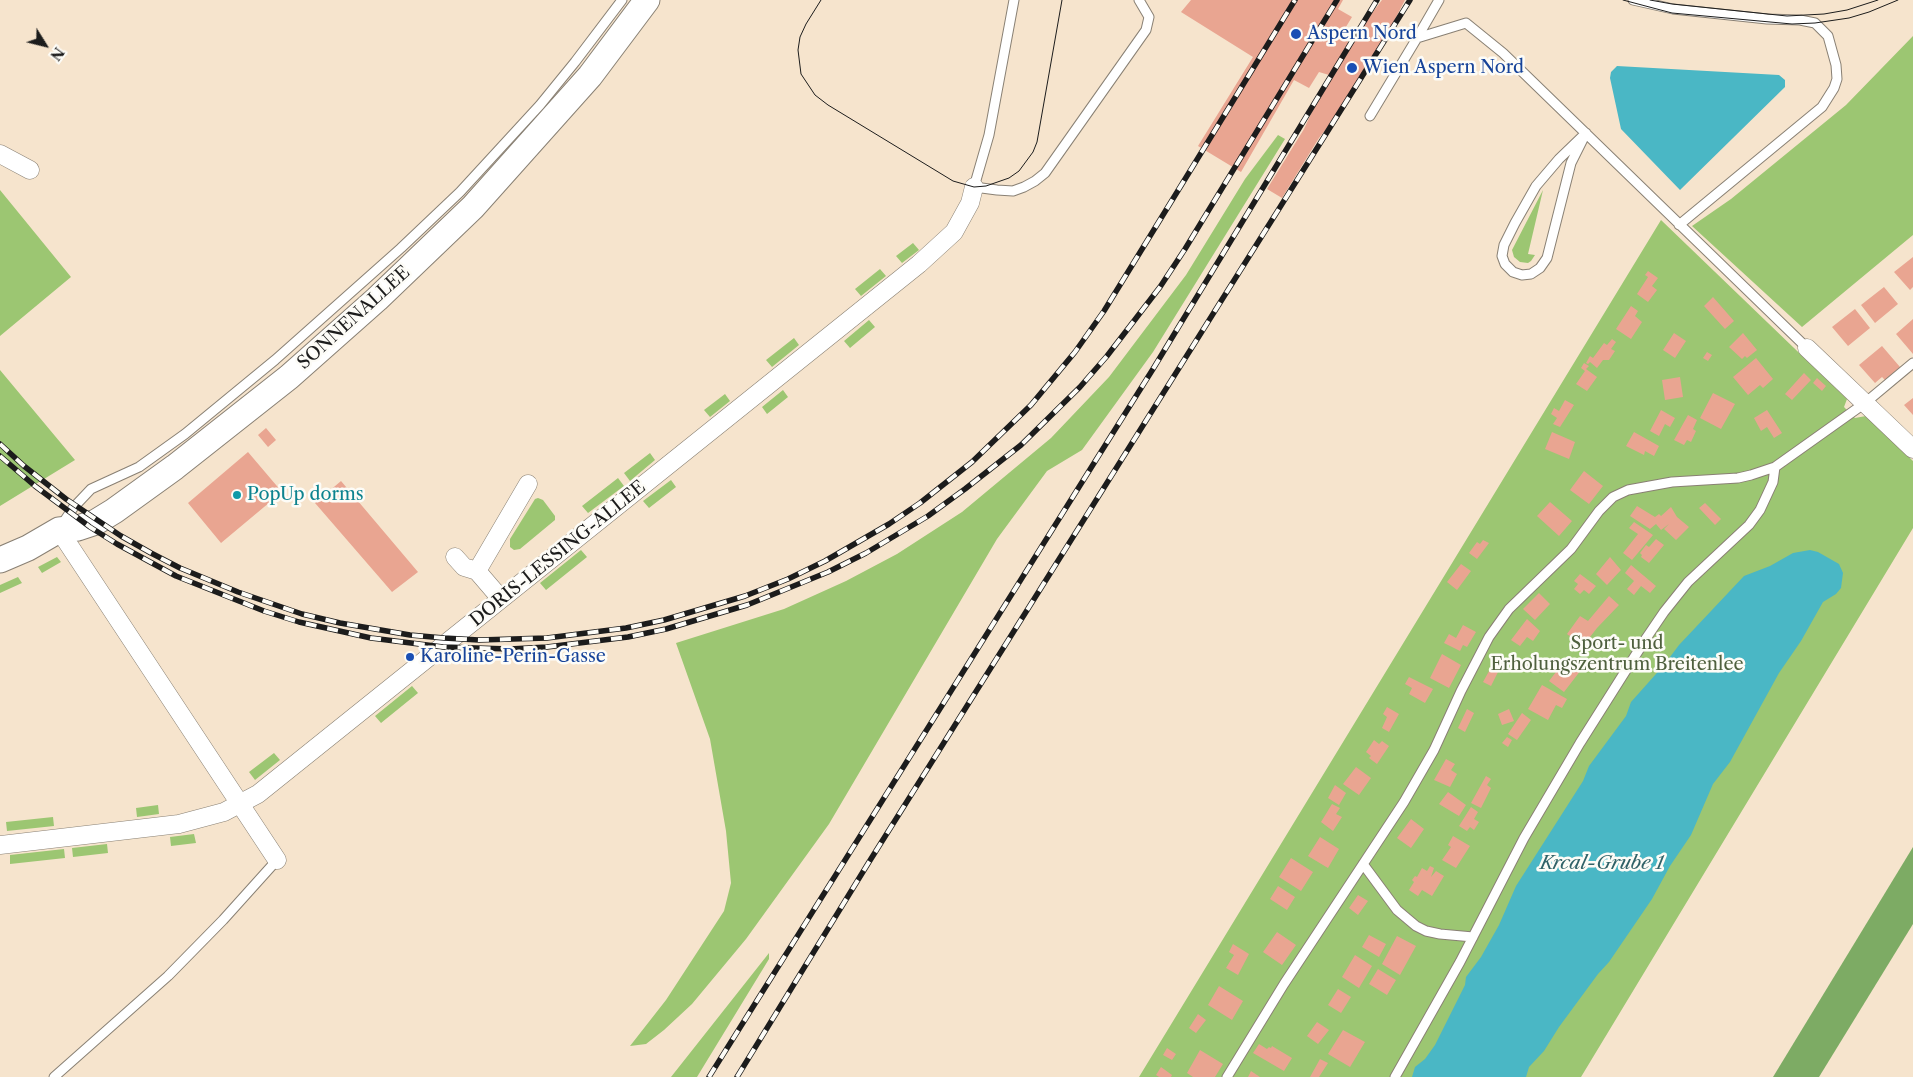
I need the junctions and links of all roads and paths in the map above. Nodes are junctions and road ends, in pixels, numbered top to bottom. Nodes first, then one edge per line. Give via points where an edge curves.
1 (622, 0) edge
2 (647, 0) edge
3 (1014, 0) edge
4 (1139, 0) edge
5 (1439, 0) edge
6 (1633, 0) edge
7 (1417, 38) junction
8 (1370, 116) dead end
9 (1586, 133) junction
10 (0, 154) edge
11 (30, 170) dead end
12 (974, 187) junction
13 (1680, 225) junction
14 (1807, 348) joint
15 (1913, 363) edge
16 (1865, 403) junction
17 (1913, 449) edge
18 (1775, 467) junction
19 (528, 484) dead end
20 (59, 530) junction
21 (455, 557) dead end
22 (0, 560) edge
23 (477, 571) junction
24 (500, 599) junction
25 (241, 804) junction
26 (0, 844) edge
27 (277, 860) joint
28 (1363, 864) junction
29 (1473, 936) junction
30 (54, 1077) edge
31 (1227, 1077) edge
32 (1395, 1077) edge

1 - 20 lane via 540,105 460,192 401,248 275,360 185,434 138,468 91,489
2 - 20 street, SONNENALLEE via 553,119 473,207 378,299 289,377 175,467 96,522
3 - 12 lane via 989,135
4 - 12 lane via 1149,17 1146,30 1045,174 1012,191
5 - 7 lane
6 - 13 lane via 1673,9 1815,23 1828,36 1836,64 1837,79 1822,107
7 - 8 lane
7 - 9 lane via 1466,22
9 - 9 lane via 1571,163 1547,258 1531,274 1512,272 1502,256 1515,223 1536,186
9 - 13 lane
10 - 11 street
12 - 24 street, DORIS-LESSING-ALLEE via 970,203 954,232 919,264
13 - 14 lane
14 - 16 street
15 - 16 lane
16 - 17 street
16 - 18 lane
18 - 28 lane via 1738,478 1645,486 1613,497 1562,559 1522,596 1494,629 1479,653 1426,765
18 - 29 lane via 1773,482 1753,519 1688,582 1646,637 1559,778
19 - 23 street
20 - 22 street, SONNENALLEE
20 - 25 street
21 - 23 street via 464,567
23 - 24 street
24 - 25 street, DORIS-LESSING-ALLEE via 258,794
25 - 26 street, DORIS-LESSING-ALLEE via 179,824
25 - 27 street
27 - 30 lane via 168,976
28 - 29 lane via 1397,910 1416,926 1440,934
28 - 31 lane
29 - 32 lane

